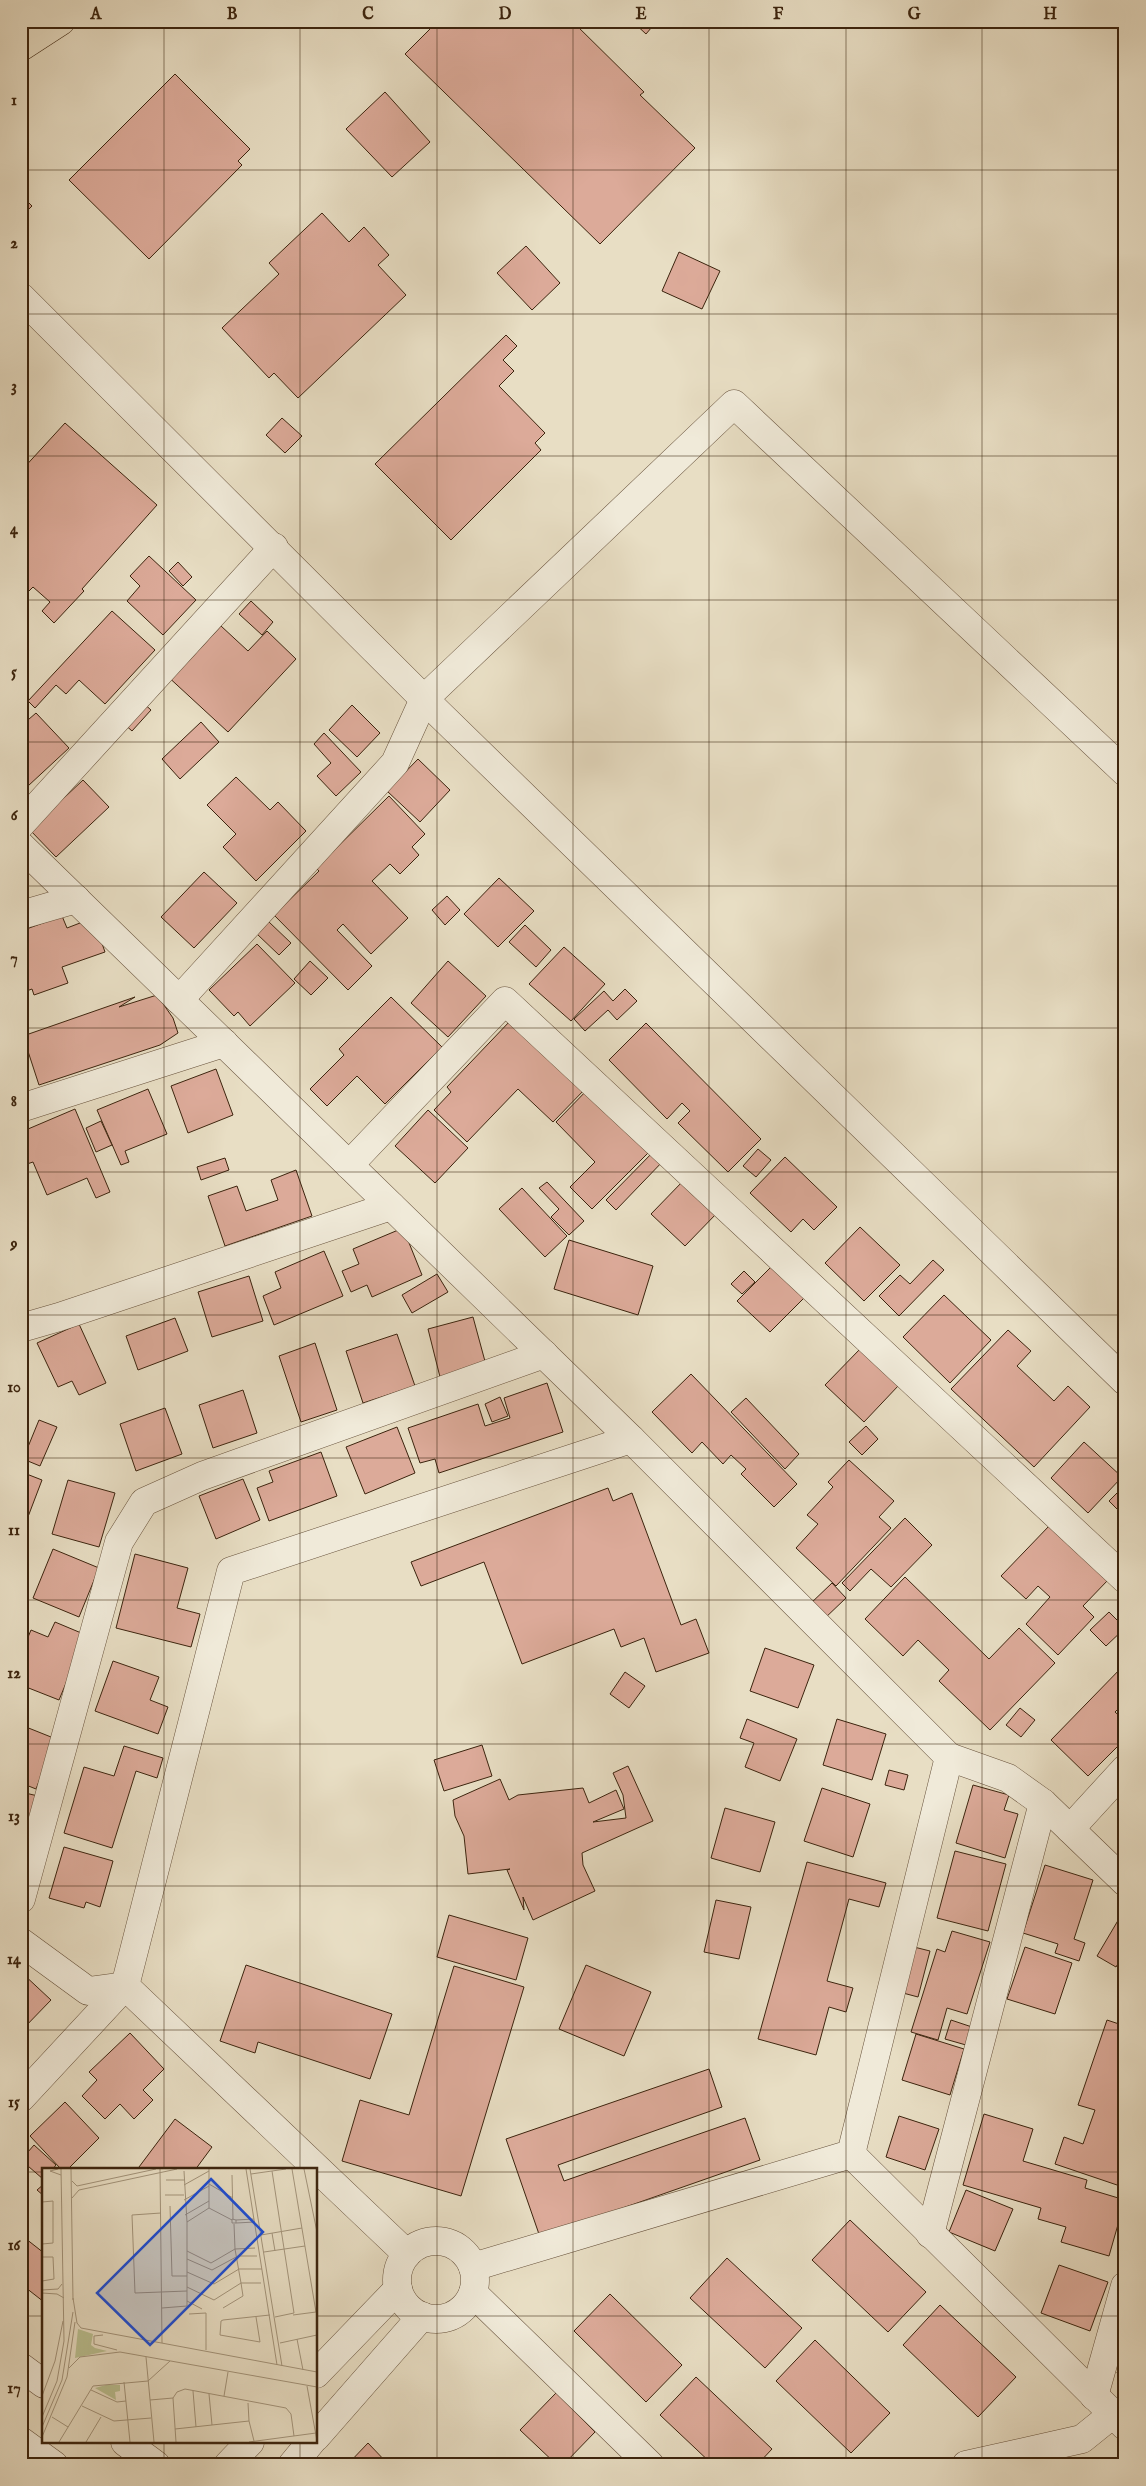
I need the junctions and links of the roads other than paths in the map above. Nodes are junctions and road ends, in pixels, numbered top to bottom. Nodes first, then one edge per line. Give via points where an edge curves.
1 (61, 21) edge
2 (21, 47) edge
3 (21, 297) edge
4 (274, 547) junction
5 (424, 699) junction
6 (1125, 772) edge
7 (21, 824) edge
8 (21, 846) edge
9 (76, 899) junction
10 (21, 915) edge
11 (179, 1000) junction
12 (224, 1043) junction
13 (21, 1108) edge
14 (349, 1165) junction
15 (391, 1206) junction
16 (21, 1328) edge
17 (544, 1354) junction
18 (1125, 1381) edge
19 (631, 1439) junction
20 (1125, 1579) edge
21 (949, 1757) junction
22 (1125, 1769) edge
23 (1043, 1803) junction
24 (1070, 1829) junction
25 (1125, 1882) edge
26 (21, 1899) edge
27 (21, 1942) edge
28 (125, 1986) junction
29 (21, 2098) edge
30 (851, 2154) junction
31 (317, 2168) edge
32 (318, 2169) edge
33 (930, 2234) junction
34 (407, 2254) junction
35 (473, 2280) junction
36 (1125, 2286) edge
37 (398, 2289) junction
38 (422, 2316) junction
39 (21, 2368) edge
40 (318, 2372) edge
41 (42, 2383) edge
42 (1110, 2412) edge
43 (318, 2434) edge
44 (21, 2441) edge
45 (128, 2444) edge
46 (248, 2444) edge
47 (309, 2444) edge
48 (54, 2465) edge
49 (156, 2465) edge
50 (228, 2465) edge
51 (292, 2465) edge
52 (650, 2465) edge
53 (966, 2465) edge

1 - 2 main road
3 - 4 street
4 - 5 street
4 - 7 street
5 - 6 street via 734,404
5 - 11 street via 395,763
5 - 18 street
8 - 9 street
9 - 10 street
9 - 11 street
11 - 12 street
12 - 13 street
12 - 14 street
14 - 15 street
14 - 20 street via 505,1001
15 - 16 street
15 - 17 street
17 - 19 street
17 - 26 street via 202,1476 144,1502 119,1542
19 - 21 street
19 - 28 street via 231,1571
21 - 23 street via 1008,1778
21 - 30 street
22 - 24 street
23 - 24 street
23 - 33 street
24 - 25 street
27 - 28 street via 88,1991
28 - 29 street
28 - 31 street
30 - 33 street
30 - 35 street
32 - 34 street
33 - 42 street
34 - 35 street via 430,2242 456,2246 466,2255
34 - 37 street via 400,2265
35 - 38 street via 466,2305 457,2313 445,2318
35 - 52 street
36 - 42 street
37 - 38 street via 407,2305
37 - 40 street
38 - 43 street
39 - 41 street
42 - 53 street via 1082,2439
44 - 48 street
45 - 49 street
46 - 50 street
47 - 51 street

